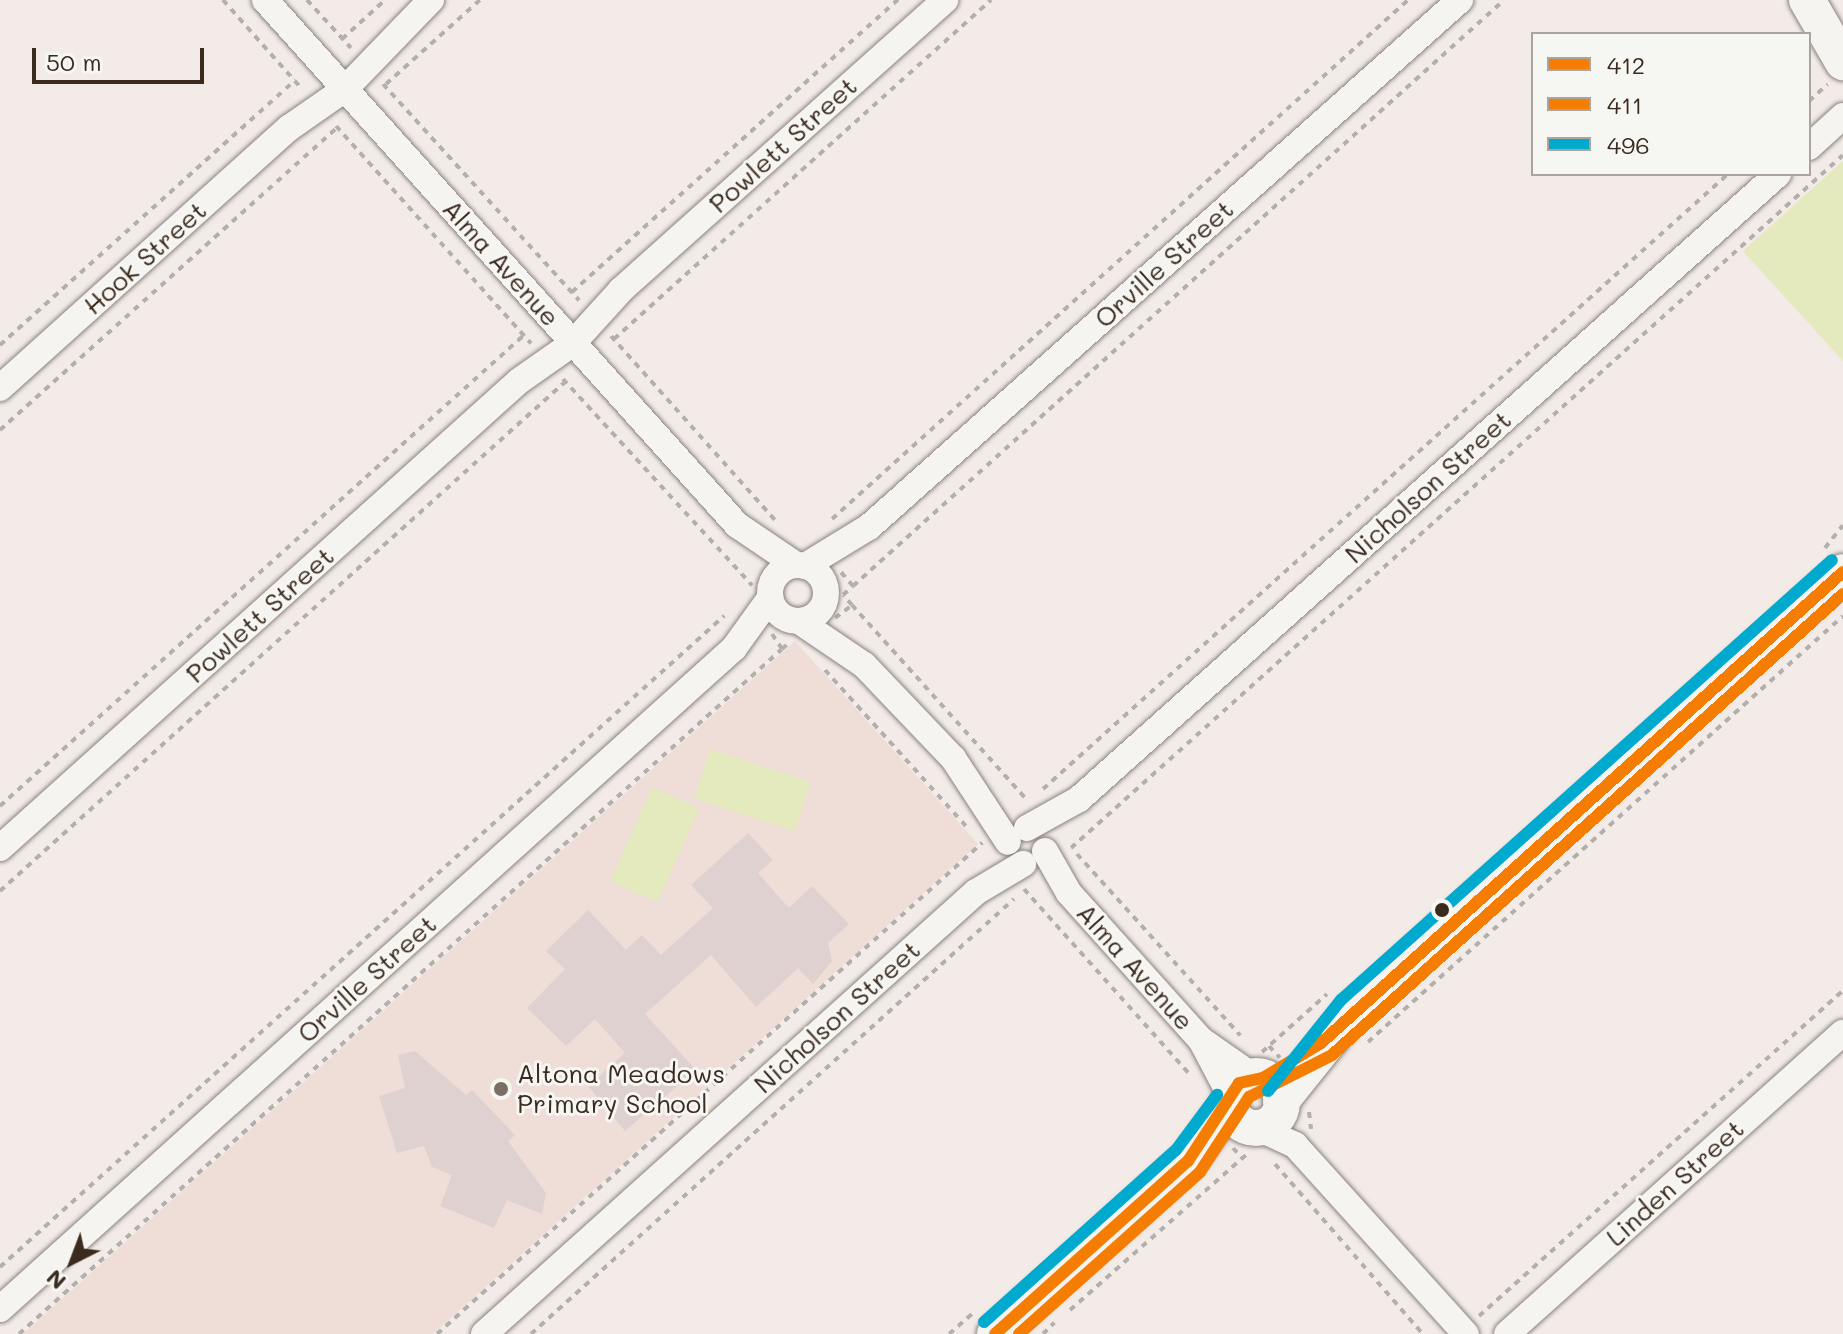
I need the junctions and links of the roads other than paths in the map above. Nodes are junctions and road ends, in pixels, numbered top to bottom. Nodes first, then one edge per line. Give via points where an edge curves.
1 (265, 0) edge
2 (431, 0) edge
3 (945, 0) edge
4 (1460, 0) edge
5 (1807, 0) edge
6 (1830, 0) edge
7 (1843, 19) edge
8 (1836, 73) edge
9 (340, 83) junction
10 (1843, 116) edge
11 (1811, 145) edge
12 (1776, 176) edge
13 (568, 338) junction
14 (0, 388) edge
15 (737, 525) junction
16 (869, 527) junction
17 (800, 566) junction
18 (1828, 566) edge
19 (826, 594) junction
20 (775, 617) junction
21 (864, 665) junction
22 (1026, 846) junction
23 (0, 848) edge
24 (1843, 1033) edge
25 (1253, 1114) junction
26 (0, 1309) edge
27 (1464, 1332) edge
28 (484, 1334) edge
29 (995, 1334) edge
30 (1507, 1334) edge

1 - 9 street, Alma Avenue
2 - 9 street, Hook Street
3 - 13 street, Powlett Street
4 - 16 street, Orville Street
5 - 8 street
6 - 7 street
9 - 13 street, Alma Avenue
9 - 14 street, Hook Street
10 - 11 street
12 - 22 street, Nicholson Street
13 - 15 street, Alma Avenue
13 - 23 street, Powlett Street
15 - 17 street, Alma Avenue
15 - 20 street, Alma Avenue
16 - 17 street, Orville Street
16 - 19 street, Orville Street
17 - 19 street, Alma Avenue
17 - 20 street, Orville Street via 779,572
18 - 25 street via 1321,1043
19 - 20 street, Orville Street via 814,616
19 - 21 street, Alma Avenue
20 - 21 street, Alma Avenue
20 - 26 street, Orville Street via 734,648
21 - 22 street, Alma Avenue
22 - 25 street, Alma Avenue via 1201,1040
22 - 28 street, Nicholson Street
24 - 30 street, Linden Street
25 - 27 street, Alma Avenue via 1295,1145
25 - 29 street via 1188,1161

